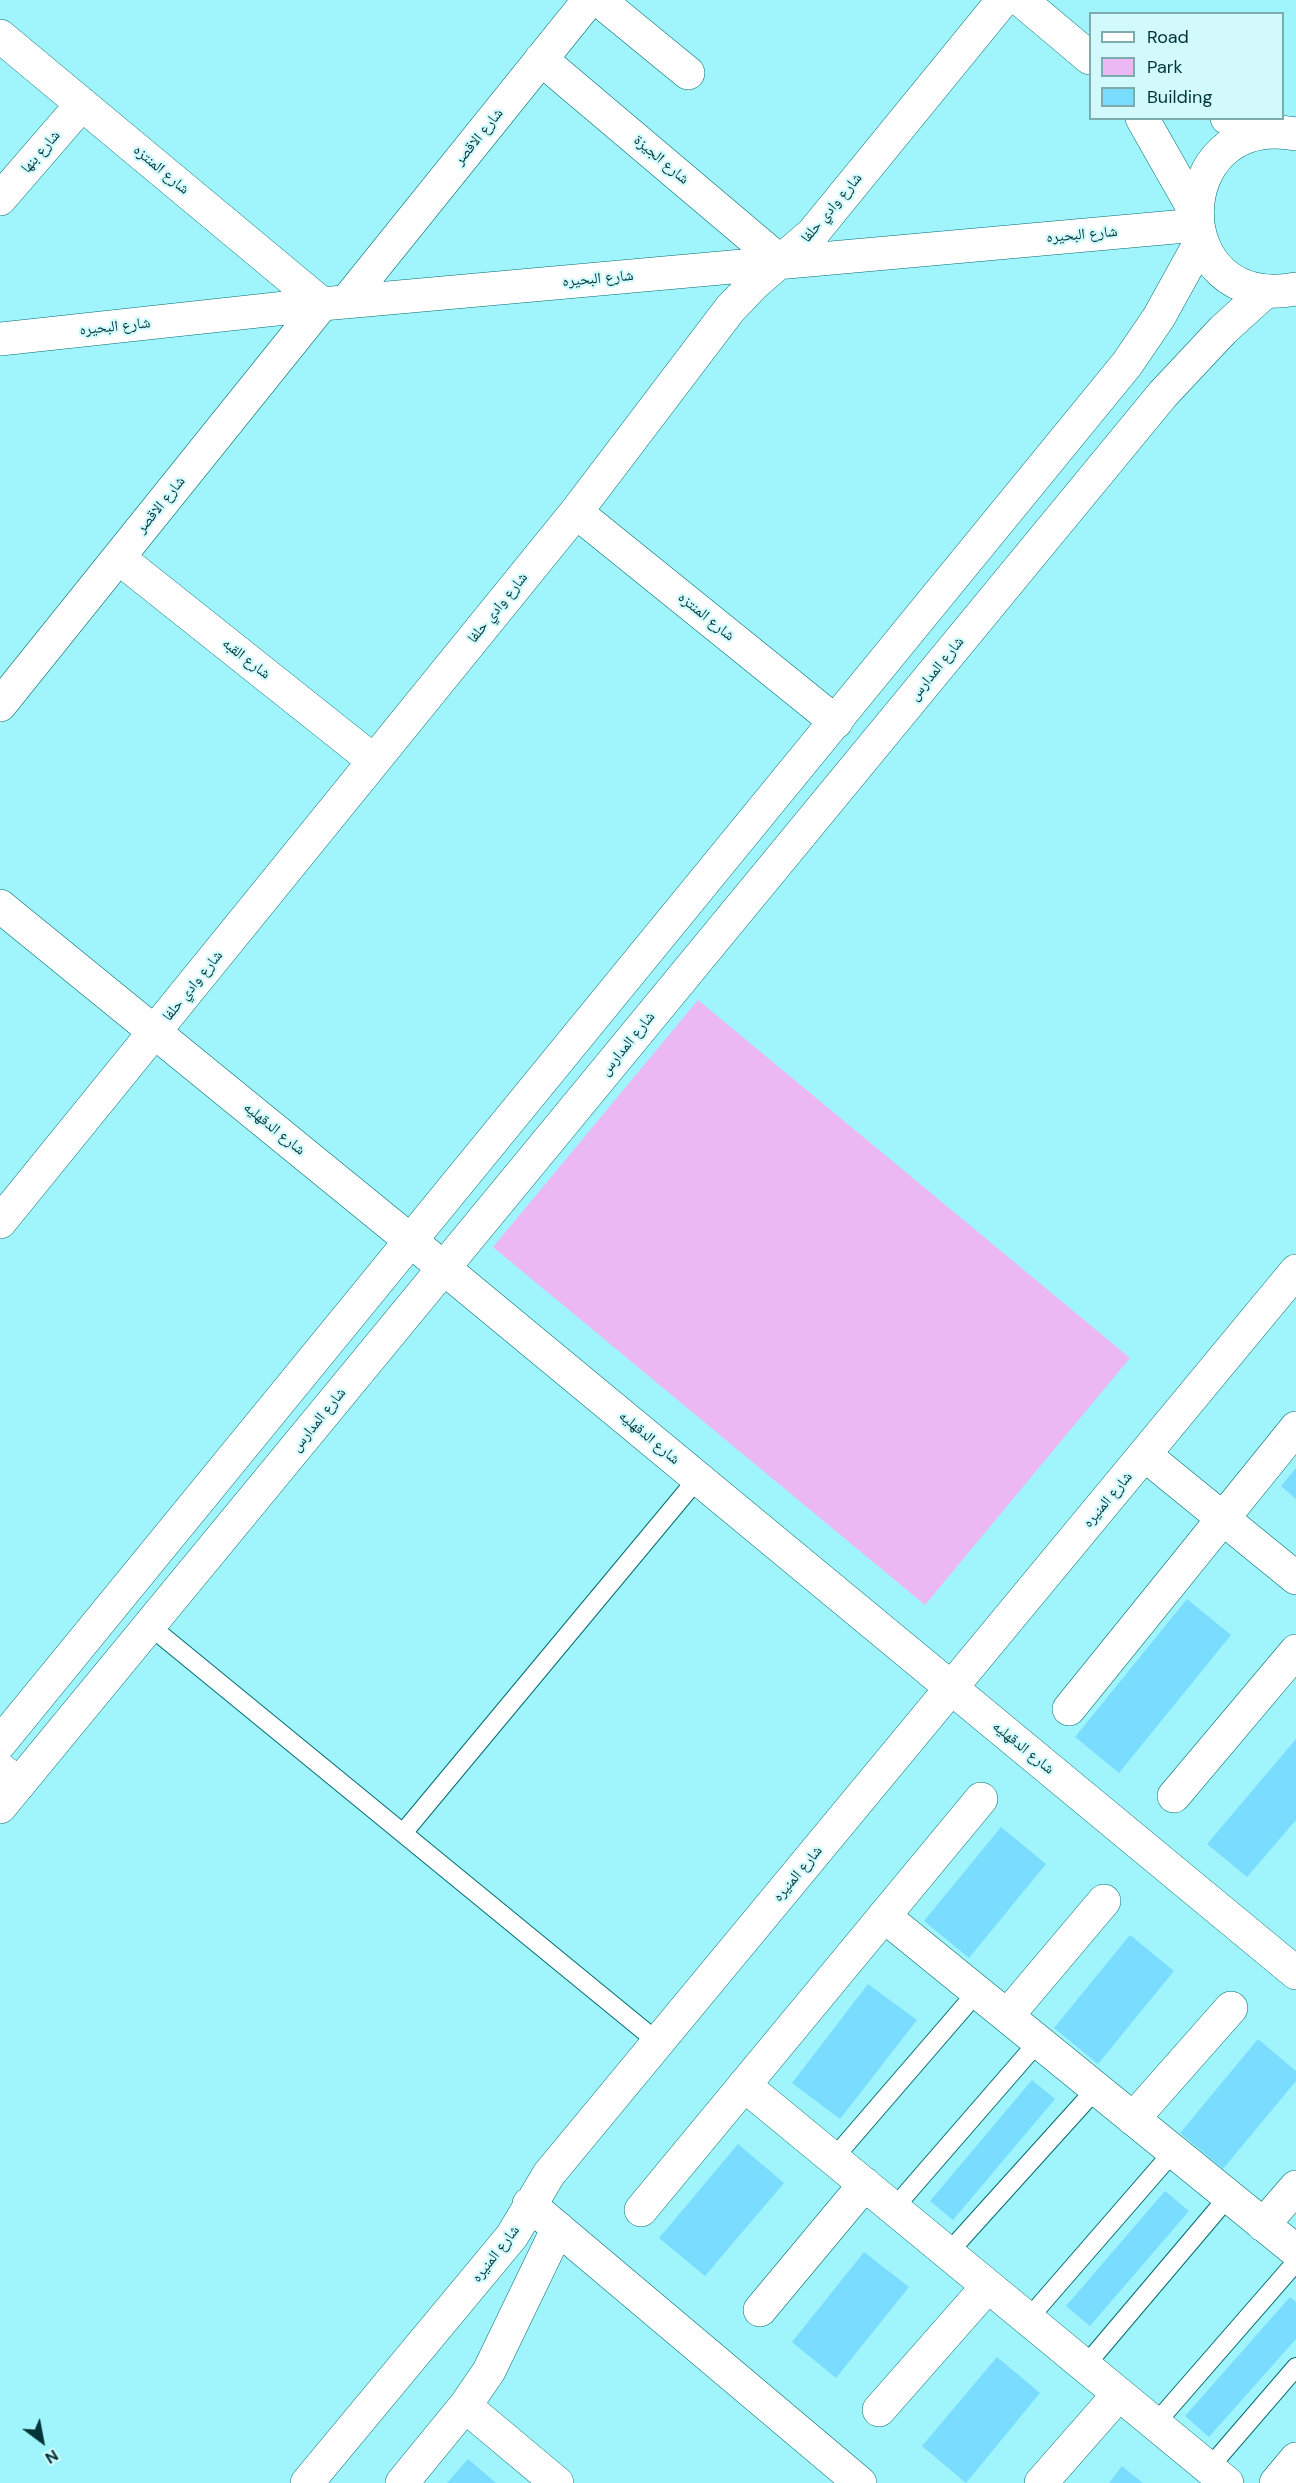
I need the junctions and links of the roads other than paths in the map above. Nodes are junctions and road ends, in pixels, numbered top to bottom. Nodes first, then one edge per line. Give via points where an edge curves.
1 (589, 0) edge
2 (599, 0) edge
3 (1003, 0) edge
4 (1020, 0) edge
5 (0, 36) edge
6 (1089, 57) edge
7 (541, 59) junction
8 (688, 73) dead end
9 (82, 104) junction
10 (1143, 120) edge
11 (1239, 120) edge
12 (1286, 128) edge
13 (0, 199) edge
14 (1198, 227) junction
15 (781, 261) junction
16 (1284, 293) edge
17 (334, 303) junction
18 (0, 339) edge
19 (576, 512) junction
20 (119, 558) junction
21 (0, 705) edge
22 (836, 722) junction
23 (374, 761) junction
24 (0, 906) edge
25 (155, 1033) junction
26 (0, 1222) edge
27 (411, 1241) junction
28 (444, 1269) junction
29 (1296, 1271) edge
30 (1296, 1428) edge
31 (1145, 1455) junction
32 (698, 1478) junction
33 (1223, 1518) junction
34 (1296, 1578) edge
35 (150, 1626) junction
36 (1296, 1651) edge
37 (951, 1689) junction
38 (1070, 1709) dead end
39 (0, 1743) edge
40 (6, 1787) edge
41 (1174, 1796) dead end
42 (981, 1799) dead end
43 (403, 1833) junction
44 (1104, 1901) dead end
45 (884, 1916) junction
46 (1296, 1973) edge
47 (977, 1992) junction
48 (1231, 2008) dead end
49 (1007, 2016) junction
50 (1038, 2042) junction
51 (659, 2043) junction
52 (744, 2085) junction
53 (1096, 2088) junction
54 (1133, 2119) junction
55 (1173, 2152) junction
56 (833, 2158) junction
57 (865, 2184) junction
58 (1296, 2187) edge
59 (1228, 2197) junction
60 (530, 2204) junction
61 (894, 2208) junction
62 (641, 2210) dead end
63 (1263, 2225) junction
64 (558, 2228) junction
65 (1296, 2251) edge
66 (948, 2253) junction
67 (1296, 2262) edge
68 (988, 2286) junction
69 (759, 2310) dead end
70 (1028, 2319) junction
71 (1085, 2366) junction
72 (1296, 2367) edge
73 (1119, 2394) junction
74 (465, 2406) junction
75 (879, 2410) dead end
76 (1155, 2424) junction
77 (1296, 2459) edge
78 (1218, 2476) edge
79 (307, 2483) edge
80 (402, 2483) edge
81 (557, 2483) edge
82 (860, 2483) edge
83 (1041, 2483) edge
84 (1276, 2483) edge

1 - 7 street, شارع الاقصر
2 - 8 street
3 - 15 street, شارع وادي حلفا via 813,233
4 - 6 street
5 - 9 street, شارع المنتزه
7 - 15 street, شارع الجيزة
7 - 17 street, شارع الاقصر
9 - 13 street, شارع بنها
9 - 17 street, شارع المنتزه
10 - 14 street
11 - 12 street
12 - 14 street via 1254,135 1218,156 1198,193
14 - 15 street, شارع البحيره
14 - 16 street via 1220,269 1234,280
14 - 22 street via 1159,317 1127,364
15 - 17 street, شارع البحيره
15 - 19 street, شارع وادي حلفا via 730,309
16 - 28 street, شارع المدارس via 1202,351 1163,394
17 - 18 street, شارع البحيره
17 - 20 street, شارع الاقصر
19 - 22 street, شارع المنتزه
19 - 23 street, شارع وادي حلفا
20 - 21 street, شارع الاقصر
20 - 23 street, شارع القبه
22 - 27 street
23 - 25 street, شارع وادي حلفا
24 - 25 street, شارع الدقهليه
25 - 26 street, شارع وادي حلفا
25 - 27 street, شارع الدقهليه
27 - 28 street, شارع الدقهليه
27 - 39 street
28 - 32 street, شارع الدقهليه
28 - 35 street, شارع المدارس
29 - 31 street, شارع المنيره
30 - 33 street
31 - 33 street
31 - 37 street, شارع المنيره
32 - 37 street, شارع الدقهليه
32 - 43 lane
33 - 34 street
33 - 38 street
35 - 40 street, شارع المدارس
35 - 43 lane
36 - 41 street
37 - 46 street, شارع الدقهليه
37 - 51 street, شارع المنيره
42 - 45 street
43 - 51 lane
44 - 49 street
45 - 47 street
45 - 52 street
47 - 49 street
47 - 56 lane
48 - 54 street
49 - 50 street
50 - 53 street
50 - 61 lane
51 - 60 street, شارع المنيره via 549,2174
52 - 56 street
52 - 62 street
53 - 54 street
53 - 66 lane
54 - 55 street
55 - 59 street
55 - 70 lane
56 - 57 street
57 - 61 street
57 - 69 street
58 - 63 street
59 - 63 street
59 - 71 lane
60 - 64 street
60 - 79 street, شارع المنيره via 512,2236
61 - 66 street
63 - 65 street
64 - 74 street via 499,2352
64 - 82 street
66 - 68 street
67 - 76 lane
68 - 70 street
68 - 75 street
70 - 71 street
71 - 73 street
72 - 78 lane
73 - 76 street
73 - 83 street
74 - 80 street
74 - 81 street
76 - 78 street
77 - 84 street

